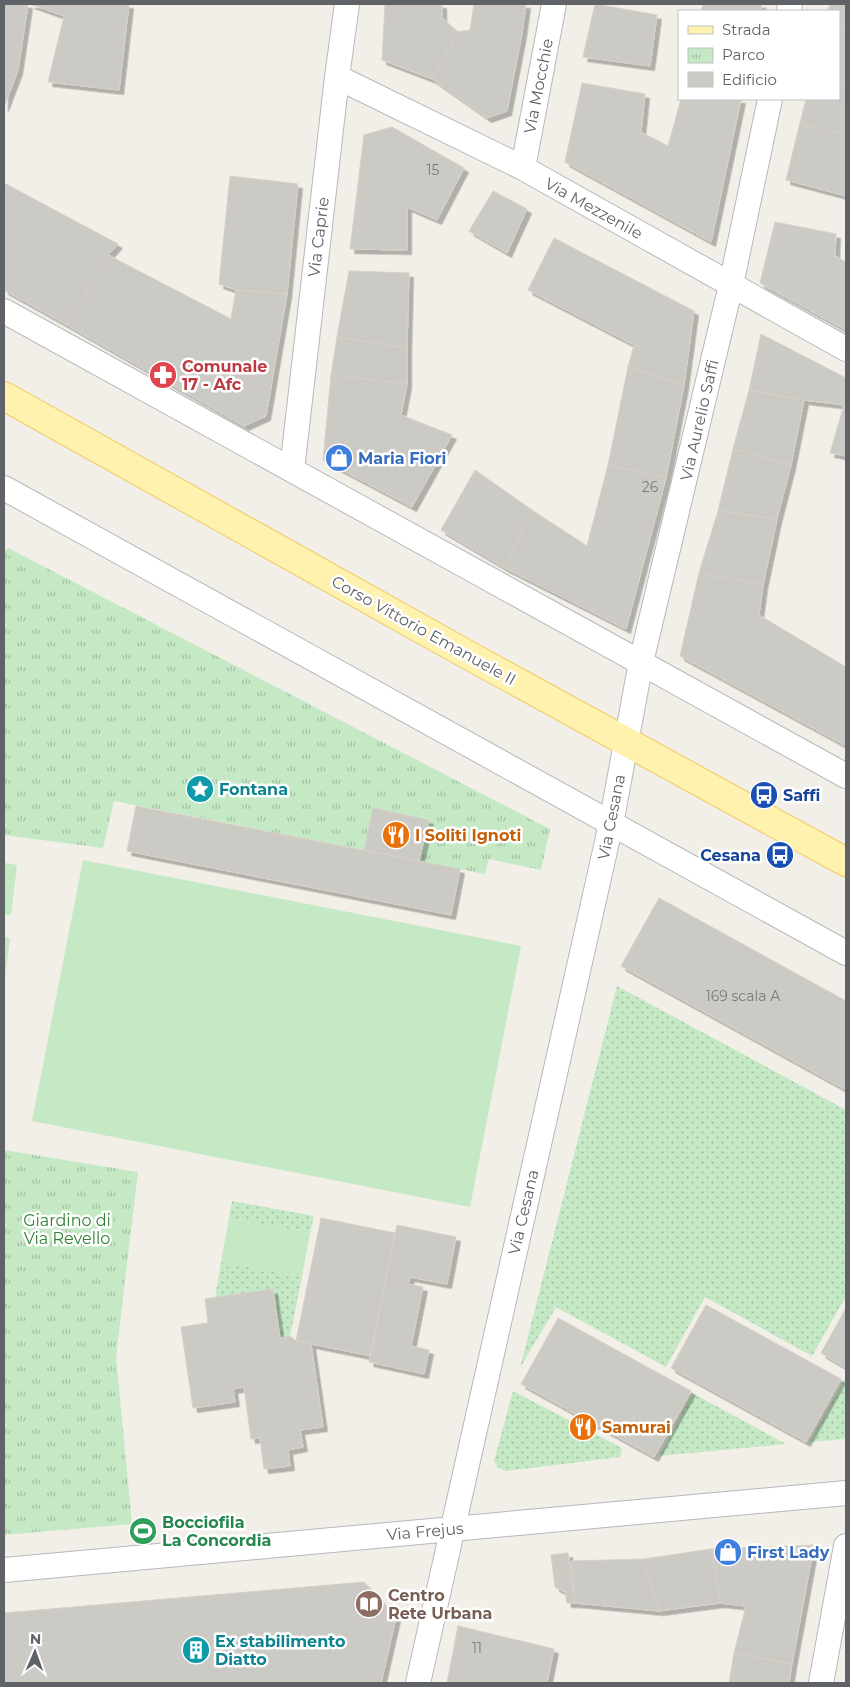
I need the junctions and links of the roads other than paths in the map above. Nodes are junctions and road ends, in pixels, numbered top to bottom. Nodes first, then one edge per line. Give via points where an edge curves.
1 (347, 4) edge
2 (554, 4) edge
3 (337, 77) junction
4 (770, 100) edge
5 (523, 168) junction
6 (731, 285) junction
7 (4, 311) edge
8 (846, 349) edge
9 (4, 396) edge
10 (292, 470) junction
11 (4, 488) edge
12 (641, 662) junction
13 (626, 741) junction
14 (846, 776) edge
15 (611, 824) junction
16 (846, 862) edge
17 (846, 953) edge
18 (846, 1493) edge
19 (452, 1529) junction
20 (846, 1546) edge
21 (4, 1570) edge
22 (418, 1683) edge
23 (822, 1683) edge

1 - 3 street, Via Caprie
2 - 5 street, Via Mocchie
3 - 5 street, Via Mezzenile
3 - 10 street, Via Caprie
4 - 6 street, Via Aurelio Saffi
5 - 6 street, Via Mezzenile
6 - 8 street, Via Mezzenile
6 - 12 street, Via Aurelio Saffi
7 - 10 street
9 - 13 main road, Corso Vittorio Emanuele II
10 - 12 street
11 - 15 street
12 - 13 street, Via Aurelio Saffi
12 - 14 street
13 - 15 street, Via Cesana
13 - 16 main road, Corso Vittorio Emanuele II
15 - 17 street
15 - 19 street, Via Cesana
18 - 19 street, Via Frejus
19 - 21 street, Via Frejus
19 - 22 street, Via Cesana
20 - 23 street

